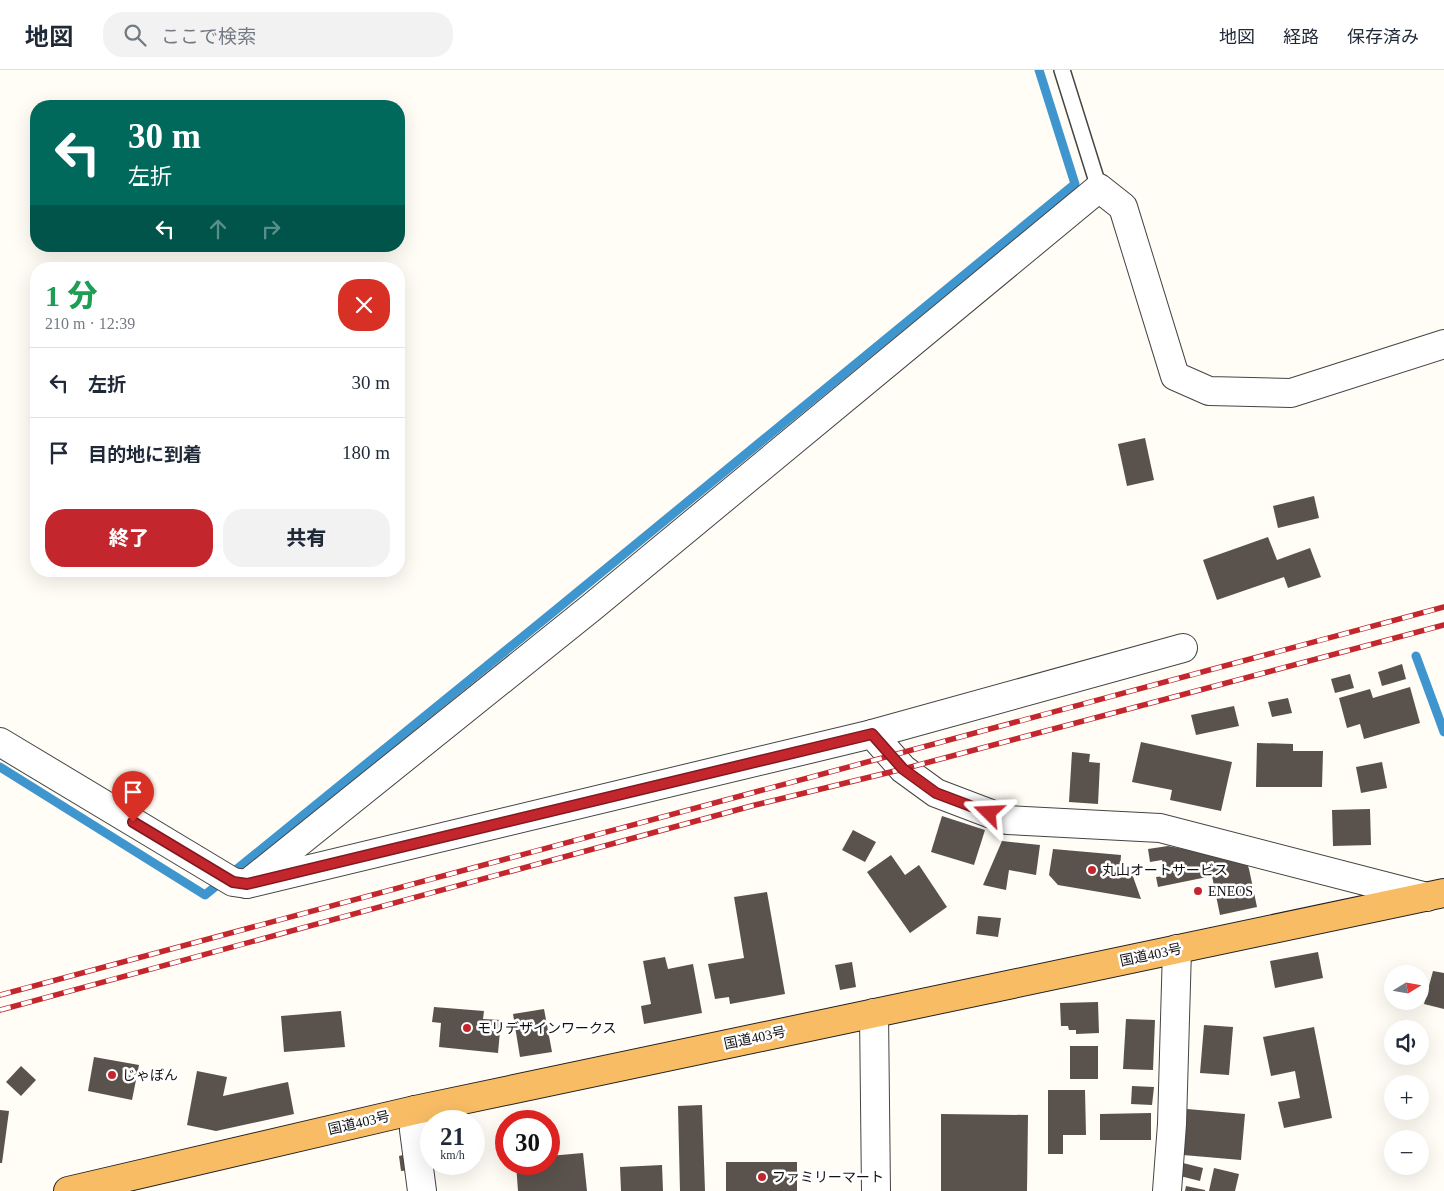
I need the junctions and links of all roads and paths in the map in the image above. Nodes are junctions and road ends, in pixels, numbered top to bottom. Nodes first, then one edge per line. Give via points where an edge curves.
1 (1062, 70) edge
2 (1100, 188) junction
3 (1444, 344) edge
4 (1183, 648) dead end
5 (872, 734) junction
6 (0, 742) edge
7 (247, 884) junction
8 (1436, 895) edge
9 (1177, 949) junction
10 (874, 1013) junction
11 (415, 1110) junction
12 (134, 1183) edge
13 (68, 1191) edge
14 (422, 1191) edge
15 (876, 1191) edge
16 (1167, 1191) edge

1 - 2 lane
2 - 3 street via 1123,207 1175,376 1209,391 1292,393
2 - 7 street via 600,600
4 - 5 street
5 - 7 street
5 - 8 street via 903,769 936,793 1006,820 1160,828
6 - 7 street via 233,882
8 - 9 highway, 国道403号
9 - 10 highway, 国道403号
9 - 16 street
10 - 11 highway, 国道403号
10 - 15 street
11 - 12 highway, 国道403号
11 - 14 street via 414,1130
12 - 13 highway, 国道403号

